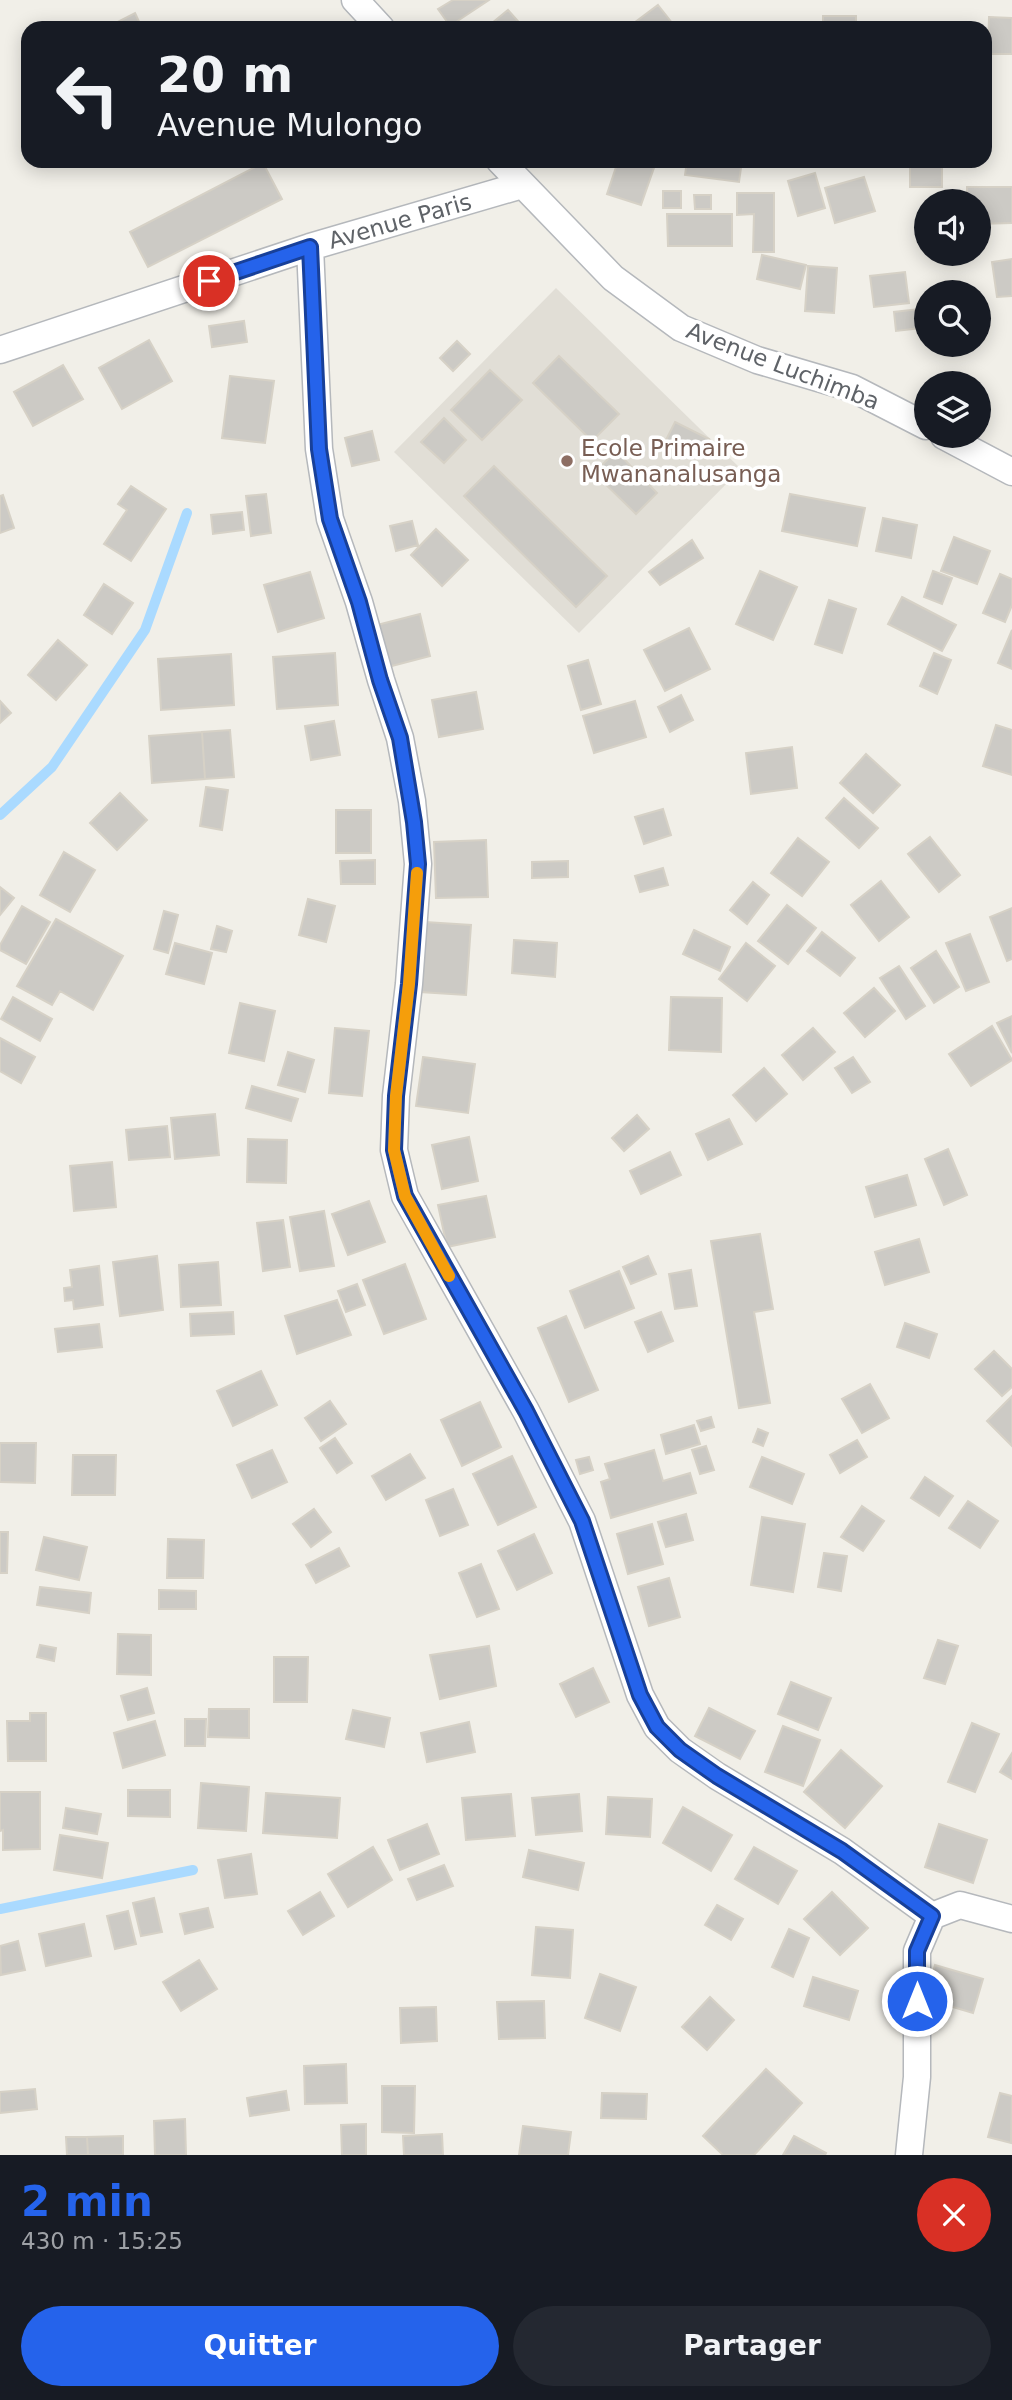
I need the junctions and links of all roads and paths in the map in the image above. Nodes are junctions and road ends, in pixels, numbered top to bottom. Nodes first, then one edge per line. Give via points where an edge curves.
1 (355, 0) edge
2 (374, 21) edge
3 (506, 168) edge
4 (522, 186) junction
5 (310, 247) junction
6 (0, 350) edge
7 (914, 420) edge
8 (967, 448) edge
9 (1012, 471) edge
10 (932, 1916) junction
11 (1012, 1919) edge
12 (909, 2155) edge

1 - 2 street
3 - 4 street, Avenue Luchimba
4 - 5 street, Avenue Paris
4 - 7 street, Avenue Luchimba via 612,278 681,328 757,360 852,388
5 - 6 street, Avenue Paris
5 - 10 street via 319,449 330,519 400,738 412,801 418,864 394,1150 405,1196 582,1521 640,1695 657,1727 717,1776 842,1851
8 - 9 street
10 - 11 street via 960,1905
10 - 12 street via 917,1951 917,2077

